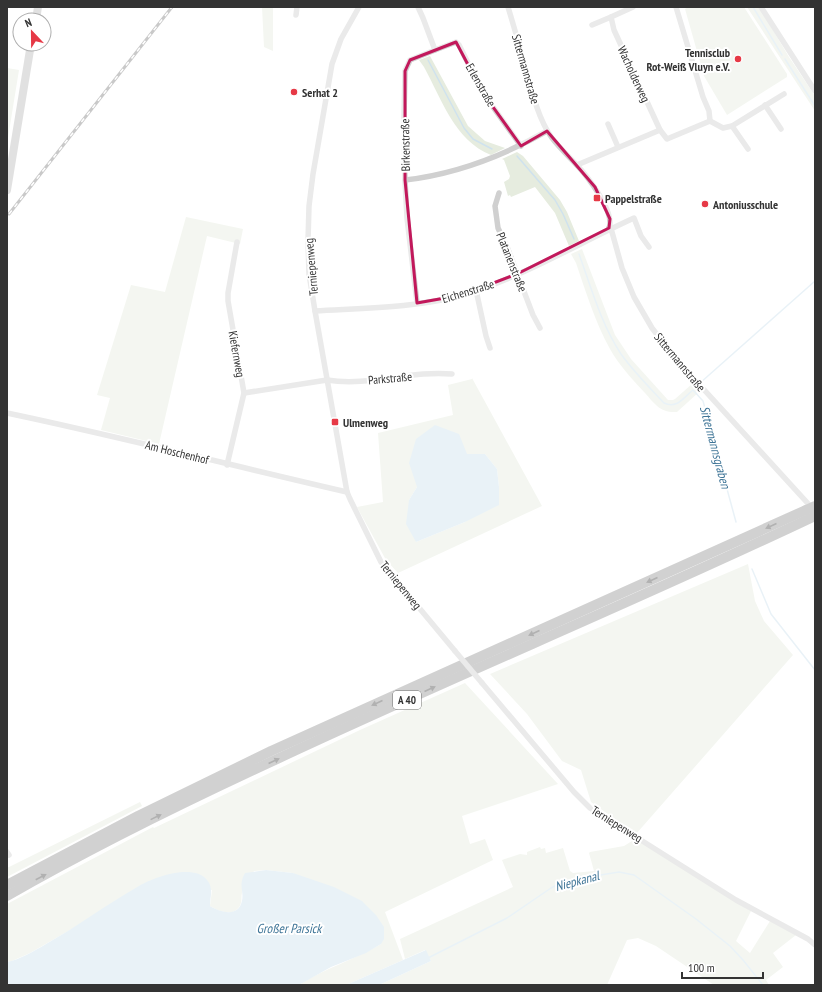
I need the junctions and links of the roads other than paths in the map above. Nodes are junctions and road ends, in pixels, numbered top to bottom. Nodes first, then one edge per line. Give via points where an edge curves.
1 (297, 7) edge
2 (359, 7) edge
3 (418, 7) edge
4 (508, 7) edge
5 (633, 7) edge
6 (676, 7) edge
7 (761, 7) edge
8 (296, 15) dead end
9 (611, 17) junction
10 (592, 25) dead end
11 (435, 50) junction
12 (30, 52) edge
13 (815, 91) edge
14 (784, 94) dead end
15 (765, 105) junction
16 (710, 121) junction
17 (608, 124) dead end
18 (732, 126) junction
19 (781, 129) dead end
20 (660, 130) junction
21 (547, 131) junction
22 (521, 146) junction
23 (618, 147) junction
24 (748, 149) dead end
25 (577, 165) junction
26 (405, 180) junction
27 (7, 190) edge
28 (499, 194) dead end
29 (609, 228) junction
30 (238, 242) dead end
31 (649, 247) dead end
32 (517, 274) junction
33 (476, 290) junction
34 (417, 303) junction
35 (315, 311) junction
36 (540, 328) dead end
37 (490, 348) dead end
38 (452, 374) dead end
39 (327, 380) junction
40 (244, 393) junction
41 (7, 413) edge
42 (227, 465) junction
43 (347, 492) junction
44 (813, 512) edge
45 (7, 885) edge
46 (7, 896) edge
47 (815, 945) edge

1 - 8 street
2 - 35 street, Terniepenweg via 334,56 313,174 308,241 309,274
3 - 11 street
4 - 21 street, Sittermannstraße via 533,95
5 - 9 street
6 - 16 street
7 - 13 street
9 - 10 street
9 - 20 street, Wacholderweg via 614,30
11 - 22 street, Erlenstraße via 456,42 459,45 483,93
11 - 26 street, Birkenstraße via 410,60 405,71
12 - 27 main road
14 - 15 street
15 - 18 street
15 - 19 street
16 - 18 street via 723,128
16 - 20 street via 667,139
17 - 23 street
18 - 24 street
20 - 23 street
21 - 22 street
21 - 25 street, Sittermannstraße
22 - 26 street via 479,164 448,173
23 - 25 street
25 - 29 street, Sittermannstraße via 595,187 610,220
26 - 34 street, Birkenstraße
28 - 32 street, Platanenstraße via 495,206 498,228
29 - 31 street via 634,218 641,236
29 - 32 street, Eichenstraße via 594,238
29 - 44 street, Sittermannstraße via 622,268 646,319 676,359
30 - 40 street, Kiefernweg via 228,301
32 - 33 street, Eichenstraße
32 - 36 street, Platanenstraße
33 - 34 street, Eichenstraße
33 - 37 street
34 - 35 street, Eichenstraße
35 - 39 street, Terniepenweg
38 - 39 street, Parkstraße via 438,373 385,380
39 - 40 street
39 - 43 street, Terniepenweg
40 - 42 street, Kiefernweg
41 - 42 street, Am Hoschenhof
42 - 43 street, Am Hoschenhof
43 - 47 street, Terniepenweg, bridge via 381,562 590,808 736,900
44 -> 45 highway, A 40 via 234,769
46 -> 44 highway, A 40 via 236,778 654,590

